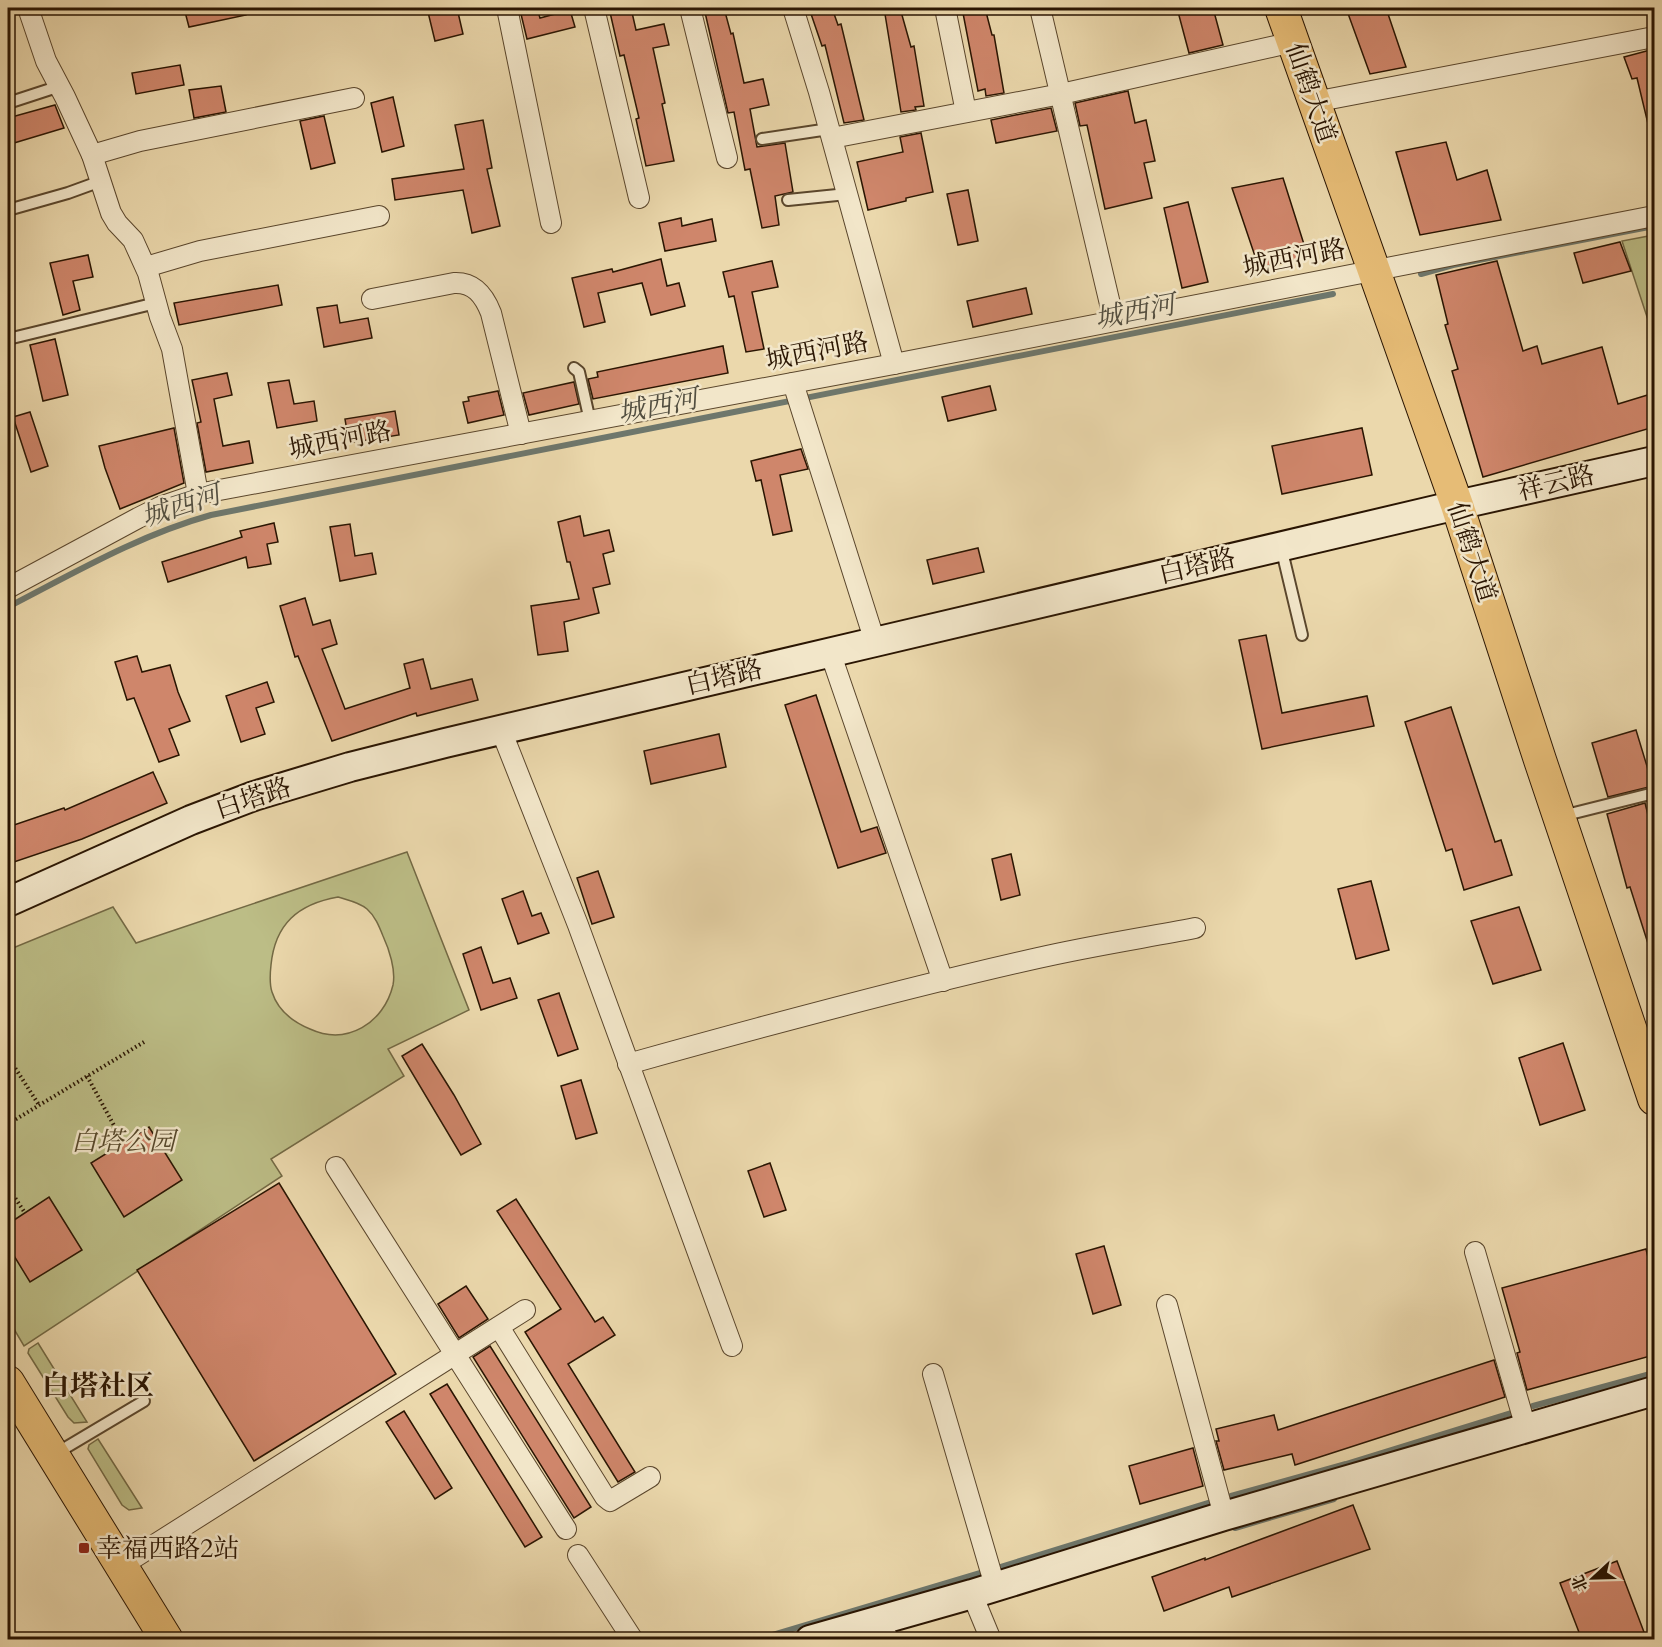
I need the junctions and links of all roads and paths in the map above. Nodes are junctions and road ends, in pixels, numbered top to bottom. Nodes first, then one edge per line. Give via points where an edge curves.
1 (28, 8) edge
2 (507, 8) edge
3 (594, 8) edge
4 (690, 8) edge
5 (793, 8) edge
6 (945, 8) edge
7 (1040, 8) edge
8 (1281, 8) edge
9 (1654, 37) edge
10 (1293, 42) junction
11 (60, 86) junction
12 (1061, 94) junction
13 (354, 99) dead end
14 (1314, 102) junction
15 (8, 103) edge
16 (966, 112) junction
17 (830, 134) junction
18 (762, 140) dead end
19 (92, 155) junction
20 (727, 158) dead end
21 (101, 181) junction
22 (847, 194) junction
23 (639, 198) dead end
24 (788, 200) dead end
25 (8, 210) edge
26 (379, 216) dead end
27 (1654, 216) edge
28 (551, 223) dead end
29 (146, 267) junction
30 (1372, 269) junction
31 (372, 299) dead end
32 (156, 303) junction
33 (1114, 321) junction
34 (8, 339) edge
35 (894, 364) junction
36 (574, 368) dead end
37 (797, 396) junction
38 (590, 421) junction
39 (521, 434) junction
40 (1654, 461) edge
41 (198, 494) junction
42 (1457, 505) junction
43 (1281, 546) junction
44 (8, 588) edge
45 (1302, 635) dead end
46 (875, 642) junction
47 (830, 652) junction
48 (501, 730) junction
49 (1654, 793) edge
50 (1559, 817) junction
51 (8, 902) edge
52 (1195, 928) dead end
53 (943, 981) junction
54 (144, 1042) dead end
55 (8, 1057) edge
56 (628, 1064) junction
57 (87, 1076) junction
58 (1654, 1099) edge
59 (39, 1106) junction
60 (8, 1124) edge
61 (123, 1142) dead end
62 (336, 1167) dead end
63 (8, 1187) edge
64 (25, 1213) dead end
65 (1475, 1252) dead end
66 (1167, 1305) dead end
67 (525, 1310) dead end
68 (499, 1327) junction
69 (732, 1346) dead end
70 (455, 1355) junction
71 (933, 1374) dead end
72 (8, 1383) edge
73 (1654, 1390) edge
74 (144, 1401) dead end
75 (1526, 1428) junction
76 (52, 1456) junction
77 (650, 1477) dead end
78 (1224, 1516) junction
79 (566, 1529) dead end
80 (578, 1555) dead end
81 (121, 1566) junction
82 (980, 1598) junction
83 (885, 1632) edge
84 (166, 1640) edge
85 (633, 1640) edge
86 (810, 1640) edge
87 (991, 1640) edge

1 - 11 street via 43,53
2 - 28 street
3 - 23 street
4 - 20 street
5 - 17 street
6 - 16 street
7 - 12 street
8 - 10 main road, 仙鹤大道
9 - 14 street
10 - 12 street
10 - 14 main road, 仙鹤大道
11 - 15 lane
11 - 19 street
12 - 16 street
12 - 33 street
13 - 19 street via 140,141
14 - 30 main road, 仙鹤大道
16 - 17 street
17 - 18 lane
17 - 22 street
19 - 21 street
21 - 25 lane
21 - 29 street via 111,213 133,240
22 - 24 lane
22 - 35 street
26 - 29 street via 200,251
27 - 30 street, 城西河路
29 - 32 street
30 - 33 street, 城西河路
30 - 42 main road, 仙鹤大道
31 - 39 street via 454,283 466,283 478,291 491,313
32 - 34 lane
32 - 41 street via 172,349
33 - 35 street, 城西河路
35 - 37 street, 城西河路
36 - 38 lane via 579,372
37 - 38 street, 城西河路
37 - 46 street
38 - 39 street, 城西河路
39 - 41 street, 城西河路
40 - 42 street, 祥云路
41 - 44 street, 城西河路 via 138,518
42 - 43 street, 白塔路
42 - 50 main road, 仙鹤大道
43 - 45 lane
43 - 46 street, 白塔路
46 - 47 street, 白塔路
47 - 48 street, 白塔路
47 - 53 street
48 - 51 street, 白塔路 via 350,767 254,796 191,819
48 - 56 street
49 - 50 lane
50 - 58 main road, 仙鹤大道
52 - 53 street via 1040,957
53 - 56 street
54 - 57 path
55 - 59 path
56 - 69 street
57 - 59 path
57 - 61 path
59 - 60 path
62 - 70 street
63 - 64 path
65 - 75 street
66 - 78 street
67 - 68 street
68 - 70 street
68 - 77 street via 610,1502
70 - 79 street
70 - 81 street
71 - 82 street
72 - 76 main road
73 - 75 street
74 - 76 lane
75 - 78 street
76 - 81 main road
78 - 82 street
80 - 85 street
81 - 84 main road
82 - 83 street
82 - 87 street
83 - 86 street

